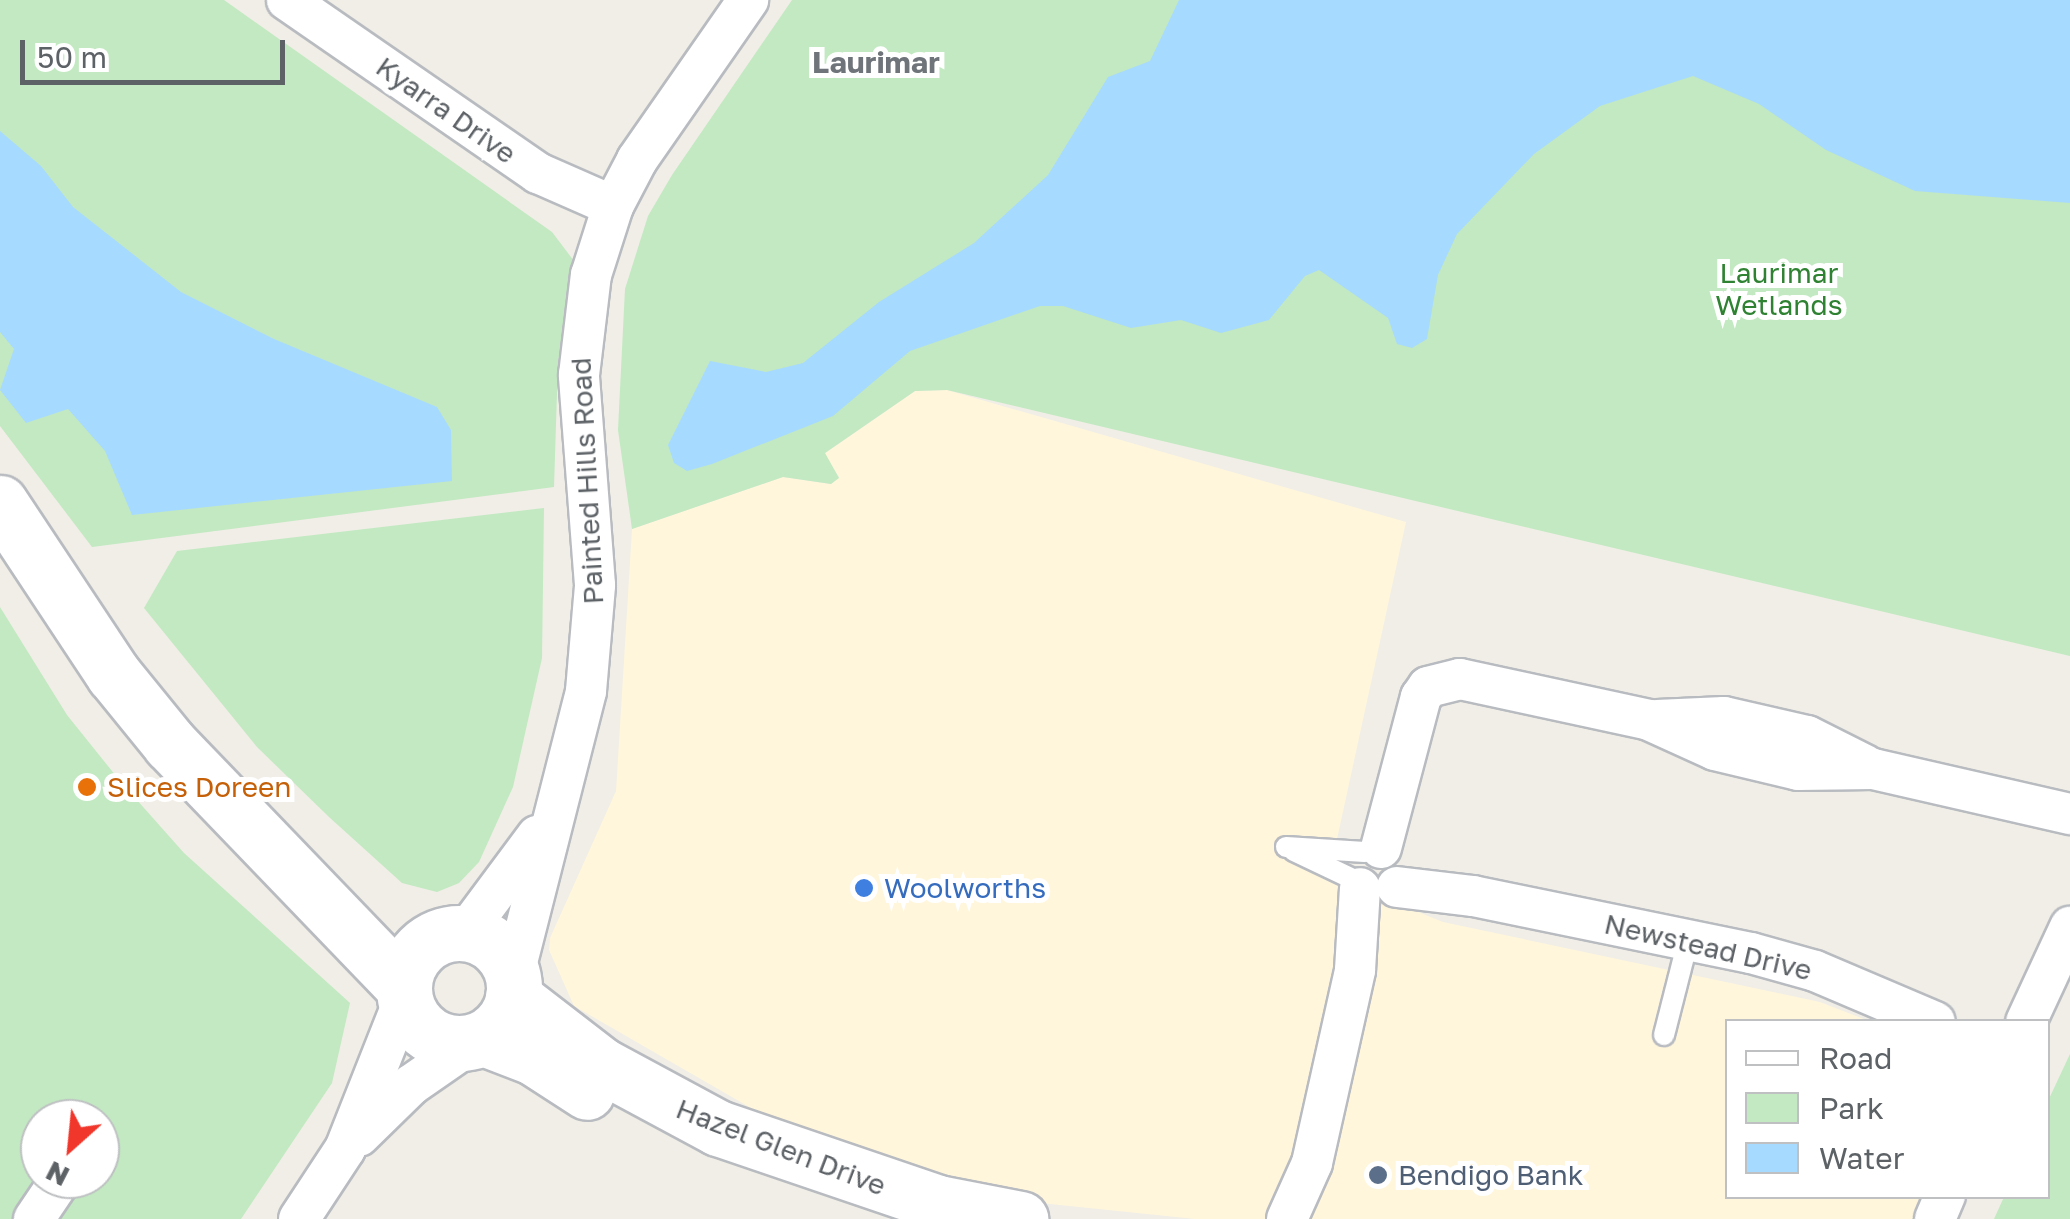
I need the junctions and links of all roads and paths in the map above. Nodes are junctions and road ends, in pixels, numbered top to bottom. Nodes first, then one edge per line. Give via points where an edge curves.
1 (288, 0) edge
2 (748, 0) edge
3 (613, 206) junction
4 (0, 502) edge
5 (2070, 814) edge
6 (549, 821) junction
7 (270, 847) junction
8 (1378, 872) junction
9 (2070, 927) edge
10 (456, 934) junction
11 (1688, 940) junction
12 (404, 993) junction
13 (496, 1014) junction
14 (1928, 1019) edge
15 (2027, 1019) edge
16 (1664, 1035) dead end
17 (346, 1150) junction
18 (1312, 1164) junction
19 (299, 1219) edge
20 (886, 1219) edge
21 (1020, 1219) edge
22 (1287, 1219) edge
23 (1323, 1219) edge

1 - 3 street, Kyarra Drive via 538,173
2 - 3 street, Painted Hills Road via 637,160
3 - 6 street, Painted Hills Road via 580,336 593,631 571,758
4 - 7 street via 114,675
5 - 8 street via 1872,769 1798,770 1715,750 1649,720 1476,680 1428,687 1413,715
6 - 10 street, Painted Hills Road
6 - 13 street, Painted Hills Road
7 - 10 street via 400,927
7 - 12 street
8 - 11 street, Newstead Drive
8 - 18 street
9 - 15 street
10 - 12 street via 416,952
10 - 13 street via 496,948
11 - 14 street, Newstead Drive via 1814,971
11 - 16 lane
12 - 13 street via 423,1030 456,1044
12 - 17 street
13 - 17 street
13 - 20 street, Hazel Glen Drive via 532,1057 682,1144
13 - 21 street, Hazel Glen Drive via 718,1128 908,1194
17 - 19 street
18 - 22 street
18 - 23 street

